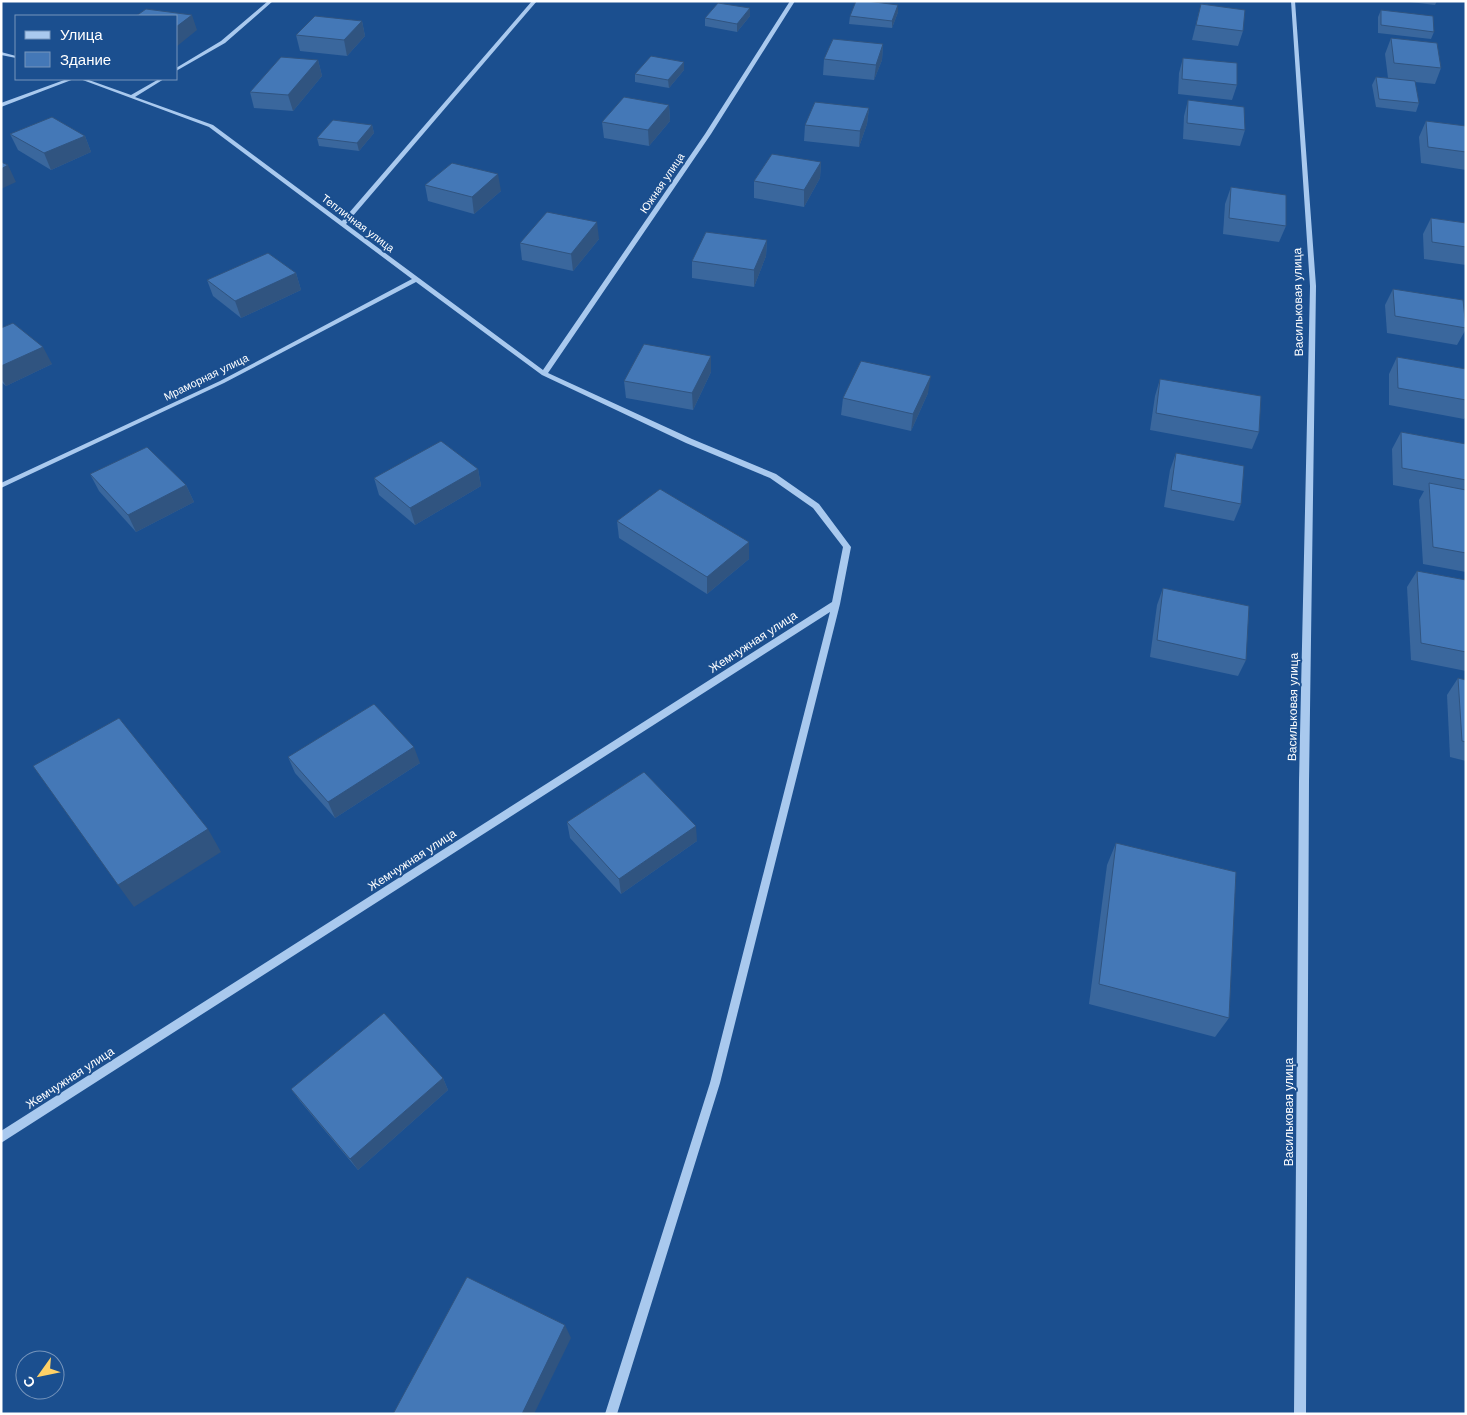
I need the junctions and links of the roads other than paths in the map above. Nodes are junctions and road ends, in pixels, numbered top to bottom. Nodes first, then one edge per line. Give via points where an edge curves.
1 (271, 1) edge
2 (535, 1) edge
3 (793, 1) edge
4 (1294, 1) edge
5 (1, 52) edge
6 (15, 57) edge
7 (178, 69) edge
8 (68, 80) edge
9 (85, 80) edge
10 (160, 80) edge
11 (131, 97) junction
12 (1, 105) edge
13 (342, 224) junction
14 (416, 278) junction
15 (544, 374) junction
16 (1, 486) edge
17 (836, 604) junction
18 (1, 1138) edge
19 (612, 1414) edge
20 (1300, 1414) edge

1 - 7 street via 223,42
2 - 13 street
3 - 15 street, Южная улица via 708,134
4 - 20 street, Васильковая улица via 1313,286 1304,781
5 - 6 street
8 - 12 street
9 - 11 street, Тепличная улица
10 - 11 street
11 - 13 street, Тепличная улица via 211,126
13 - 14 street, Тепличная улица
14 - 15 street, Тепличная улица
14 - 16 street, Мраморная улица via 222,382
15 - 17 street, Тепличная улица via 773,476 816,506 847,547
17 - 18 street, Жемчужная улица
17 - 19 street, Тепличная улица via 715,1083

